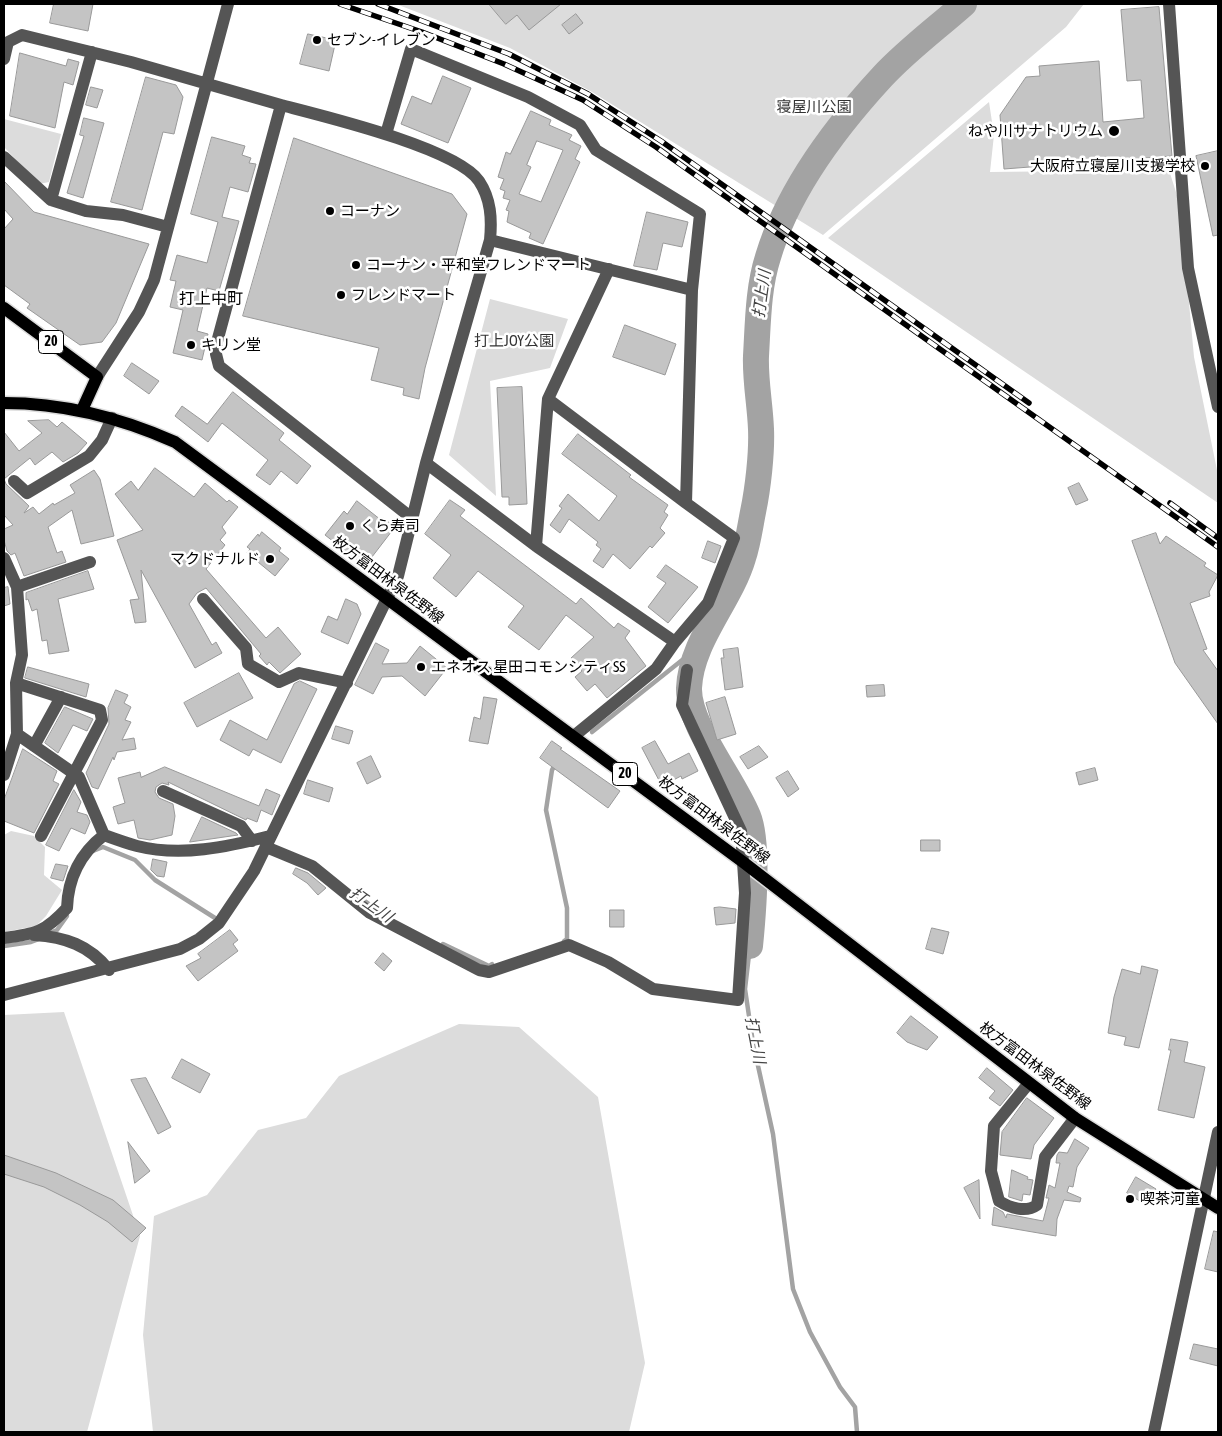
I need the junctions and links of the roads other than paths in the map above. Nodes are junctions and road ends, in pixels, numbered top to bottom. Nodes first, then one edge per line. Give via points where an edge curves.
1 (1169, 4) edge
2 (226, 9) edge
3 (92, 52) junction
4 (4, 59) edge
5 (208, 85) junction
6 (281, 105) junction
7 (386, 134) junction
8 (4, 157) edge
9 (51, 200) junction
10 (168, 227) junction
11 (490, 240) junction
12 (609, 270) junction
13 (692, 290) junction
14 (4, 308) edge
15 (97, 377) junction
16 (548, 399) junction
17 (5, 404) edge
18 (1218, 407) edge
19 (82, 410) junction
20 (112, 418) junction
21 (426, 464) junction
22 (14, 480) dead end
23 (686, 503) junction
24 (413, 519) junction
25 (536, 546) junction
26 (4, 558) edge
27 (90, 562) dead end
28 (17, 588) junction
29 (202, 599) dead end
30 (386, 600) junction
31 (675, 642) junction
32 (687, 670) dead end
33 (16, 683) junction
34 (347, 683) junction
35 (61, 697) junction
36 (17, 734) junction
37 (574, 736) junction
38 (34, 746) junction
39 (74, 773) junction
40 (4, 774) edge
41 (163, 791) dead end
42 (104, 835) junction
43 (41, 836) dead end
44 (252, 841) junction
45 (268, 841) junction
46 (743, 862) junction
47 (34, 935) junction
48 (4, 938) edge
49 (109, 970) junction
50 (4, 995) edge
51 (1029, 1083) junction
52 (1075, 1118) junction
53 (1218, 1132) edge
54 (1203, 1199) junction
55 (1218, 1208) edge
56 (1154, 1432) edge

1 - 18 street via 1188,268
2 - 5 street
3 - 4 street via 22,36 8,42
3 - 5 street
3 - 9 street
5 - 6 street
5 - 10 street
6 - 7 street
6 - 24 street via 217,342 219,366
7 - 11 street via 465,166 479,181 488,199 492,219
7 - 13 street via 411,49 528,97 580,125 596,150 700,214
8 - 9 street
9 - 10 street via 86,211 123,215
10 - 15 street via 154,280 139,312
11 - 12 street
11 - 21 street
12 - 13 street
12 - 16 street
13 - 23 street
14 - 15 main road, 20
15 - 19 main road
16 - 23 street
16 - 25 street
17 - 19 main road, 枚方富田林泉佐野線 / 20
19 - 20 main road, 枚方富田林泉佐野線 / 20
20 - 22 street via 102,440 88,456 27,493
20 - 30 main road, 枚方富田林泉佐野線 / 20 via 175,442
21 - 24 street
21 - 25 street
23 - 31 street via 734,538 708,604
24 - 30 street via 398,576
25 - 31 street
26 - 28 street
27 - 28 street
28 - 33 street via 22,655
29 - 34 street via 246,648 248,664 279,682 299,673
30 - 34 street
30 - 37 main road, 枚方富田林泉佐野線 / 20
31 - 37 street via 656,670
32 - 46 street via 682,705 741,831
33 - 35 street
33 - 36 street
34 - 45 street
35 - 38 street
35 - 39 street via 100,710 102,720
36 - 38 street
36 - 40 street
37 - 46 main road, 枚方富田林泉佐野線 / 20
38 - 39 street
39 - 42 street via 80,777
39 - 43 street
41 - 44 street via 241,826
42 - 44 street via 138,846 176,851
42 - 47 street via 90,846 79,862 67,908 55,922
44 - 45 street
45 - 46 street via 312,866 370,913 479,970 489,972 569,945 608,962 653,989 738,1000 746,892
45 - 49 street via 254,871 219,923 180,950
46 - 51 main road, 枚方富田林泉佐野線 / 20
47 - 48 street
47 - 49 street via 58,936 79,944 98,956
49 - 50 street
51 - 52 main road, 枚方富田林泉佐野線 / 20
51 - 52 street via 994,1126 991,1171 999,1201 1022,1210 1037,1205 1045,1157
52 - 54 main road, 枚方富田林泉佐野線 / 20
53 - 54 street
54 - 55 main road, 枚方富田林泉佐野線 / 20
54 - 56 street

